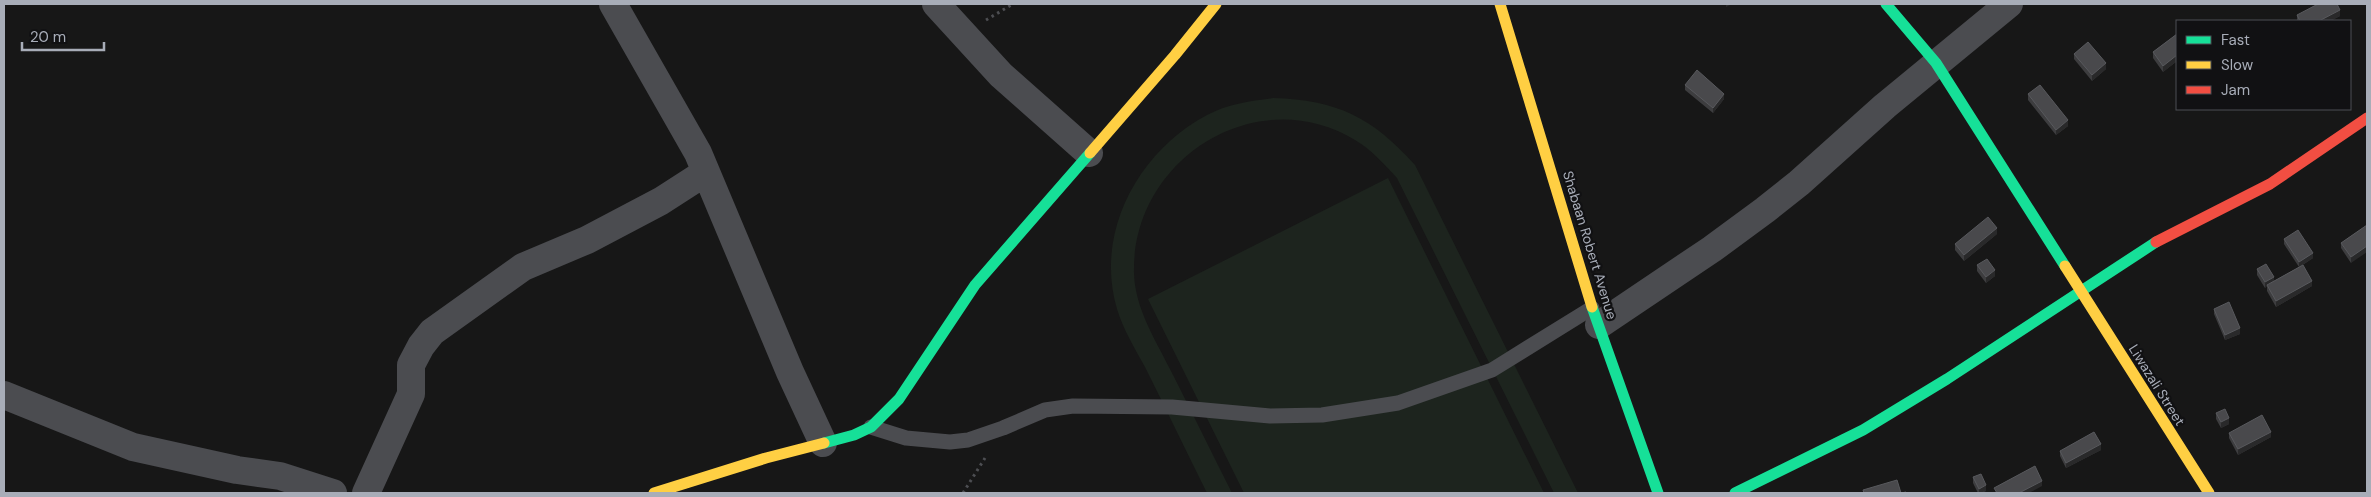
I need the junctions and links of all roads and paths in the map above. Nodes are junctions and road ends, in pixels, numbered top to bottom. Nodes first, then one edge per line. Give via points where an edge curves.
1 (613, 4) edge
2 (936, 4) edge
3 (1216, 4) edge
4 (1500, 4) edge
5 (1886, 4) edge
6 (2009, 4) edge
7 (1936, 63) junction
8 (2367, 118) edge
9 (1089, 154) junction
10 (706, 172) junction
11 (2080, 292) junction
12 (1596, 316) junction
13 (4, 395) edge
14 (871, 427) junction
15 (1003, 428) junction
16 (823, 443) junction
17 (333, 493) edge
18 (366, 493) edge
19 (654, 493) edge
20 (963, 493) edge
21 (1658, 493) edge
22 (1735, 493) edge
23 (2209, 493) edge

1 - 10 street
2 - 9 street via 1000,75
3 - 9 street
4 - 12 street, Shabaan Robert Avenue
5 - 7 street, Liwazali Street
6 - 7 street
7 - 11 street, Liwazali Street
7 - 12 street via 1765,210 1712,249
8 - 11 street via 2270,184 2168,234
9 - 14 street via 975,285 899,399
10 - 16 street
10 - 18 street via 587,240 523,267 432,332 411,365 410,394
11 - 22 street via 1863,430
11 - 23 street, Liwazali Street
12 - 15 lane via 1492,370 1398,403 1322,415 1270,416 1172,407 1073,406 1045,410
12 - 21 street, Shabaan Robert Avenue
13 - 17 street via 133,447 280,476
14 - 15 lane via 906,438 950,442 968,440
14 - 16 street
15 - 20 path
16 - 19 street

